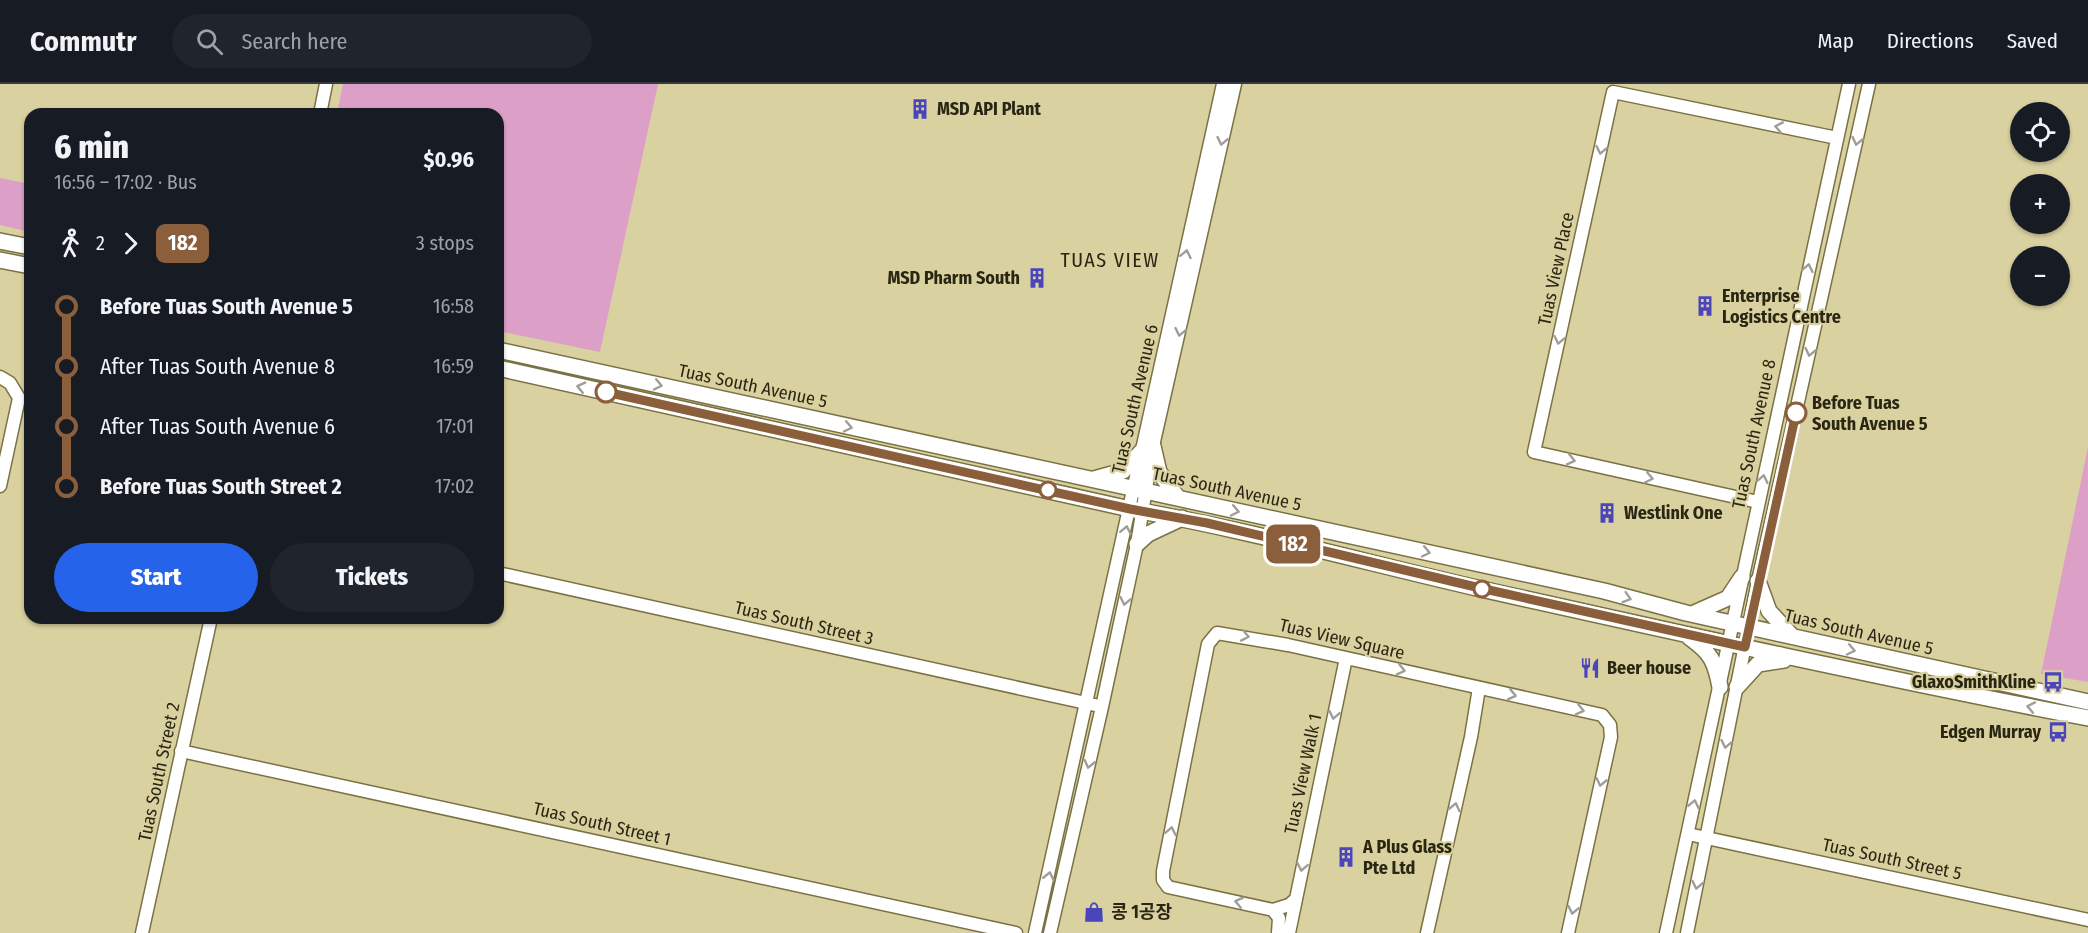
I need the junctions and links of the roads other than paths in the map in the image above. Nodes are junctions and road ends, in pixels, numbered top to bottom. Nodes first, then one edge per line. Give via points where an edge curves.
1 (326, 84) edge
2 (1223, 84) edge
3 (1235, 84) edge
4 (1849, 84) edge
5 (1869, 84) edge
6 (321, 108) edge
7 (1837, 138) junction
8 (0, 241) edge
9 (24, 246) edge
10 (0, 260) edge
11 (24, 266) edge
12 (504, 352) edge
13 (504, 369) edge
14 (0, 377) edge
15 (1148, 449) junction
16 (1088, 480) junction
17 (0, 486) edge
18 (1139, 490) junction
19 (1178, 498) junction
20 (1758, 502) junction
21 (1136, 510) junction
22 (1182, 518) junction
23 (1137, 544) junction
24 (504, 574) edge
25 (1742, 578) junction
26 (1758, 581) junction
27 (1692, 615) junction
28 (210, 624) edge
29 (1733, 624) junction
30 (1749, 628) junction
31 (1686, 634) junction
32 (1793, 638) junction
33 (1738, 645) junction
34 (1346, 658) junction
35 (1798, 659) junction
36 (1720, 687) junction
37 (1737, 687) junction
38 (1479, 688) junction
39 (2088, 702) edge
40 (1088, 704) junction
41 (1102, 707) junction
42 (2088, 718) edge
43 (181, 751) junction
44 (1688, 834) junction
45 (1706, 838) junction
46 (1296, 899) junction
47 (1273, 910) junction
48 (2088, 920) edge
49 (1429, 931) edge
50 (142, 933) edge
51 (1016, 933) edge
52 (1035, 933) edge
53 (1050, 933) edge
54 (1278, 933) edge
55 (1289, 933) edge
56 (1568, 933) edge
57 (1666, 933) edge
58 (1687, 933) edge

1 - 6 street
15 -> 2 street, Tuas South Avenue 6
3 -> 15 street, Tuas South Avenue 6
4 - 7 street, Tuas South Avenue 8
5 -> 26 street, Tuas South Avenue 8
20 -> 7 street, Tuas South Avenue 8
7 -> 20 street, Tuas View Place via 1613,92 1534,452
8 - 9 main road
10 - 11 main road
12 -> 16 main road, Tuas South Avenue 5
21 -> 13 main road, Tuas South Avenue 5
14 - 17 street via 10,383 19,398
15 - 16 main road via 1123,471
15 - 18 street, Tuas South Avenue 6
15 - 19 main road
16 - 18 main road, Tuas South Avenue 5
18 - 19 main road, Tuas South Avenue 5
18 - 21 street, Tuas South Avenue 6
19 -> 27 main road, Tuas South Avenue 5 via 1604,591
20 - 25 street, Tuas South Avenue 8
21 - 22 main road, Tuas South Avenue 5
21 - 23 street, Tuas South Avenue 6
40 -> 21 street, Tuas South Avenue 6
22 - 23 main road via 1148,534
22 - 31 main road, Tuas South Avenue 5
23 -> 41 street, Tuas South Avenue 6
24 - 40 street, Tuas South Street 3
25 - 27 main road via 1728,598
25 - 29 street, Tuas South Avenue 8
26 - 30 street, Tuas South Avenue 8
26 - 32 main road via 1769,611
27 - 29 main road, Tuas South Avenue 5
28 - 43 street, Tuas South Street 2
29 - 30 main road, Tuas South Avenue 5
29 - 33 street, Tuas South Avenue 8
30 - 32 main road, Tuas South Avenue 5
30 - 33 street, Tuas South Avenue 8
31 - 33 main road, Tuas South Avenue 5
31 - 36 main road via 1710,653
32 -> 39 main road, Tuas South Avenue 5
33 - 35 main road, Tuas South Avenue 5
33 - 36 street, Tuas South Avenue 8
33 - 37 street, Tuas South Avenue 8
34 -> 38 street, Tuas View Square
34 -> 46 street, Tuas View Walk 1
47 -> 34 street, Tuas View Square via 1168,887 1163,880 1208,644 1212,635 1223,632
35 - 37 main road via 1758,664
42 -> 35 main road, Tuas South Avenue 5
44 -> 36 street, Tuas South Avenue 8
37 -> 45 street, Tuas South Avenue 8
49 -> 38 street
38 -> 56 street, Tuas View Square via 1602,716 1610,725 1611,737
40 - 41 street, Tuas South Street 3
52 -> 40 street, Tuas South Avenue 6
41 -> 53 street, Tuas South Avenue 6
43 - 50 street, Tuas South Street 2
43 - 51 street, Tuas South Street 1
44 - 45 street, Tuas South Street 5
44 - 57 street, Tuas South Avenue 8
45 - 48 street, Tuas South Street 5
45 -> 58 street, Tuas South Avenue 8
46 - 47 street
46 - 55 street, Tuas View Walk 1
47 - 54 street via 1279,918

